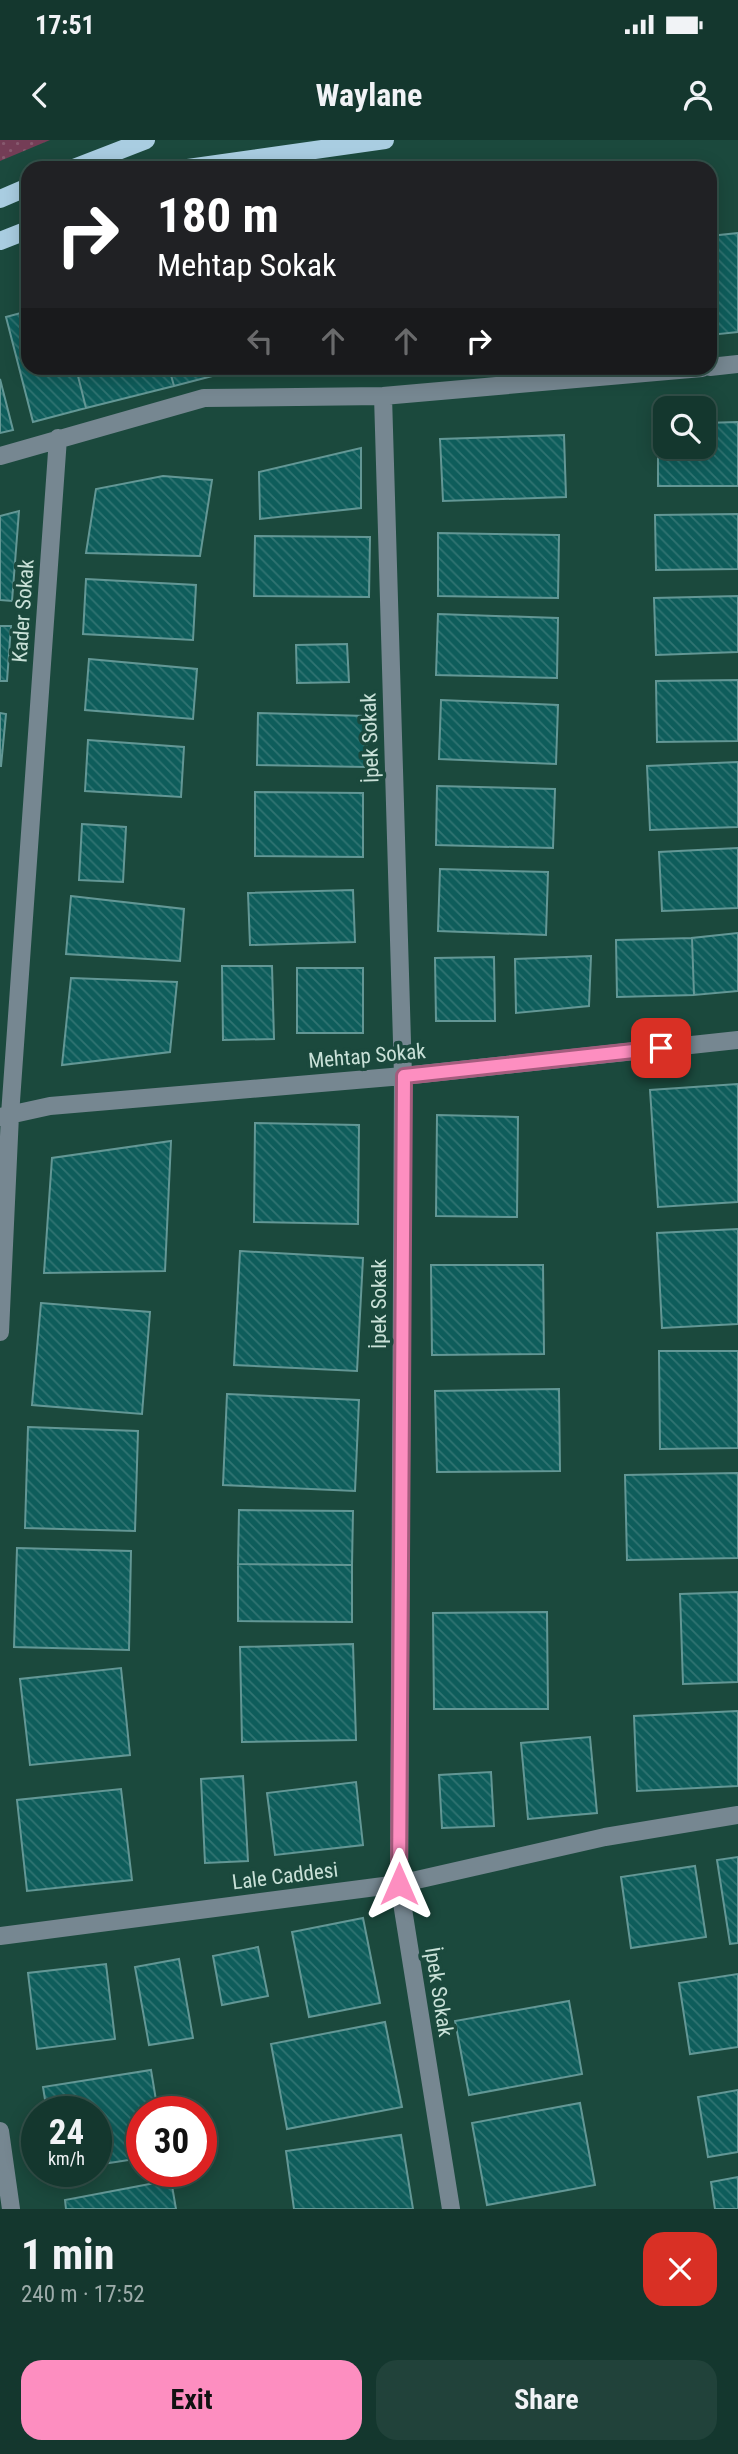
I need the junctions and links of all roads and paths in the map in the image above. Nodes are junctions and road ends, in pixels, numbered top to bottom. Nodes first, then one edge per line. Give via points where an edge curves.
1 (146, 140) edge
2 (385, 140) edge
3 (92, 161) edge
4 (237, 161) edge
5 (21, 190) edge
6 (0, 199) edge
7 (21, 233) edge
8 (0, 241) edge
9 (738, 364) edge
10 (717, 366) edge
11 (622, 375) edge
12 (383, 396) junction
13 (58, 438) junction
14 (0, 456) edge
15 (738, 1040) edge
16 (404, 1076) junction
17 (5, 1116) edge
18 (0, 1332) edge
19 (738, 1815) edge
20 (399, 1884) junction
21 (0, 1936) edge
22 (0, 2131) edge
23 (11, 2209) edge
24 (451, 2209) edge

1 - 3 main road
2 - 4 main road
5 - 6 main road
7 - 8 main road
9 - 10 street
11 - 12 street
12 - 13 street via 204,398
12 - 16 street, İpek Sokak
13 - 14 street
13 - 17 street, Kader Sokak
15 - 16 street, Mehtap Sokak
16 - 17 street, Mehtap Sokak via 50,1106
16 - 20 street, İpek Sokak
17 - 18 street, Kader Sokak
19 - 20 street, Lale Caddesi via 605,1837
20 - 21 street, Lale Caddesi
20 - 24 street, İpek Sokak
22 - 23 street

